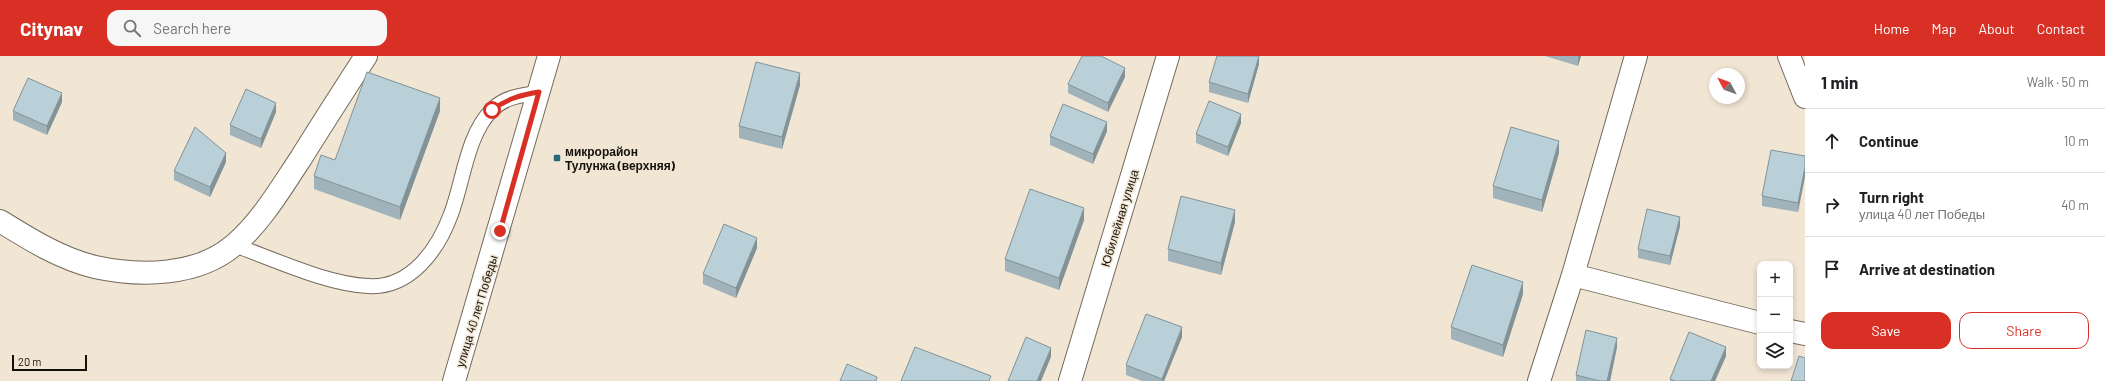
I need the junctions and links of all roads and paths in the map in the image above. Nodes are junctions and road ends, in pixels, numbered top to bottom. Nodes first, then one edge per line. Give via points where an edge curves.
1 (366, 56) edge
2 (549, 56) edge
3 (1168, 56) edge
4 (1636, 56) edge
5 (1789, 56) edge
6 (539, 92) junction
7 (1805, 97) edge
8 (0, 221) edge
9 (234, 245) junction
10 (1573, 275) junction
11 (1757, 322) edge
12 (1793, 332) edge
13 (1805, 334) edge
14 (454, 381) edge
15 (1070, 381) edge
16 (1539, 381) edge

1 - 9 street via 267,210
2 - 6 street, улица 40 лет Победы
3 - 15 street, Юбилейная улица
4 - 10 street
5 - 7 street
6 - 9 lane via 505,100 492,110 481,124 451,214 441,236 431,253 407,276 389,284 351,285
6 - 14 street, улица 40 лет Победы
8 - 9 street via 32,241 69,258 95,267 138,272 172,271 206,263
10 - 11 street
10 - 16 street
12 - 13 street

